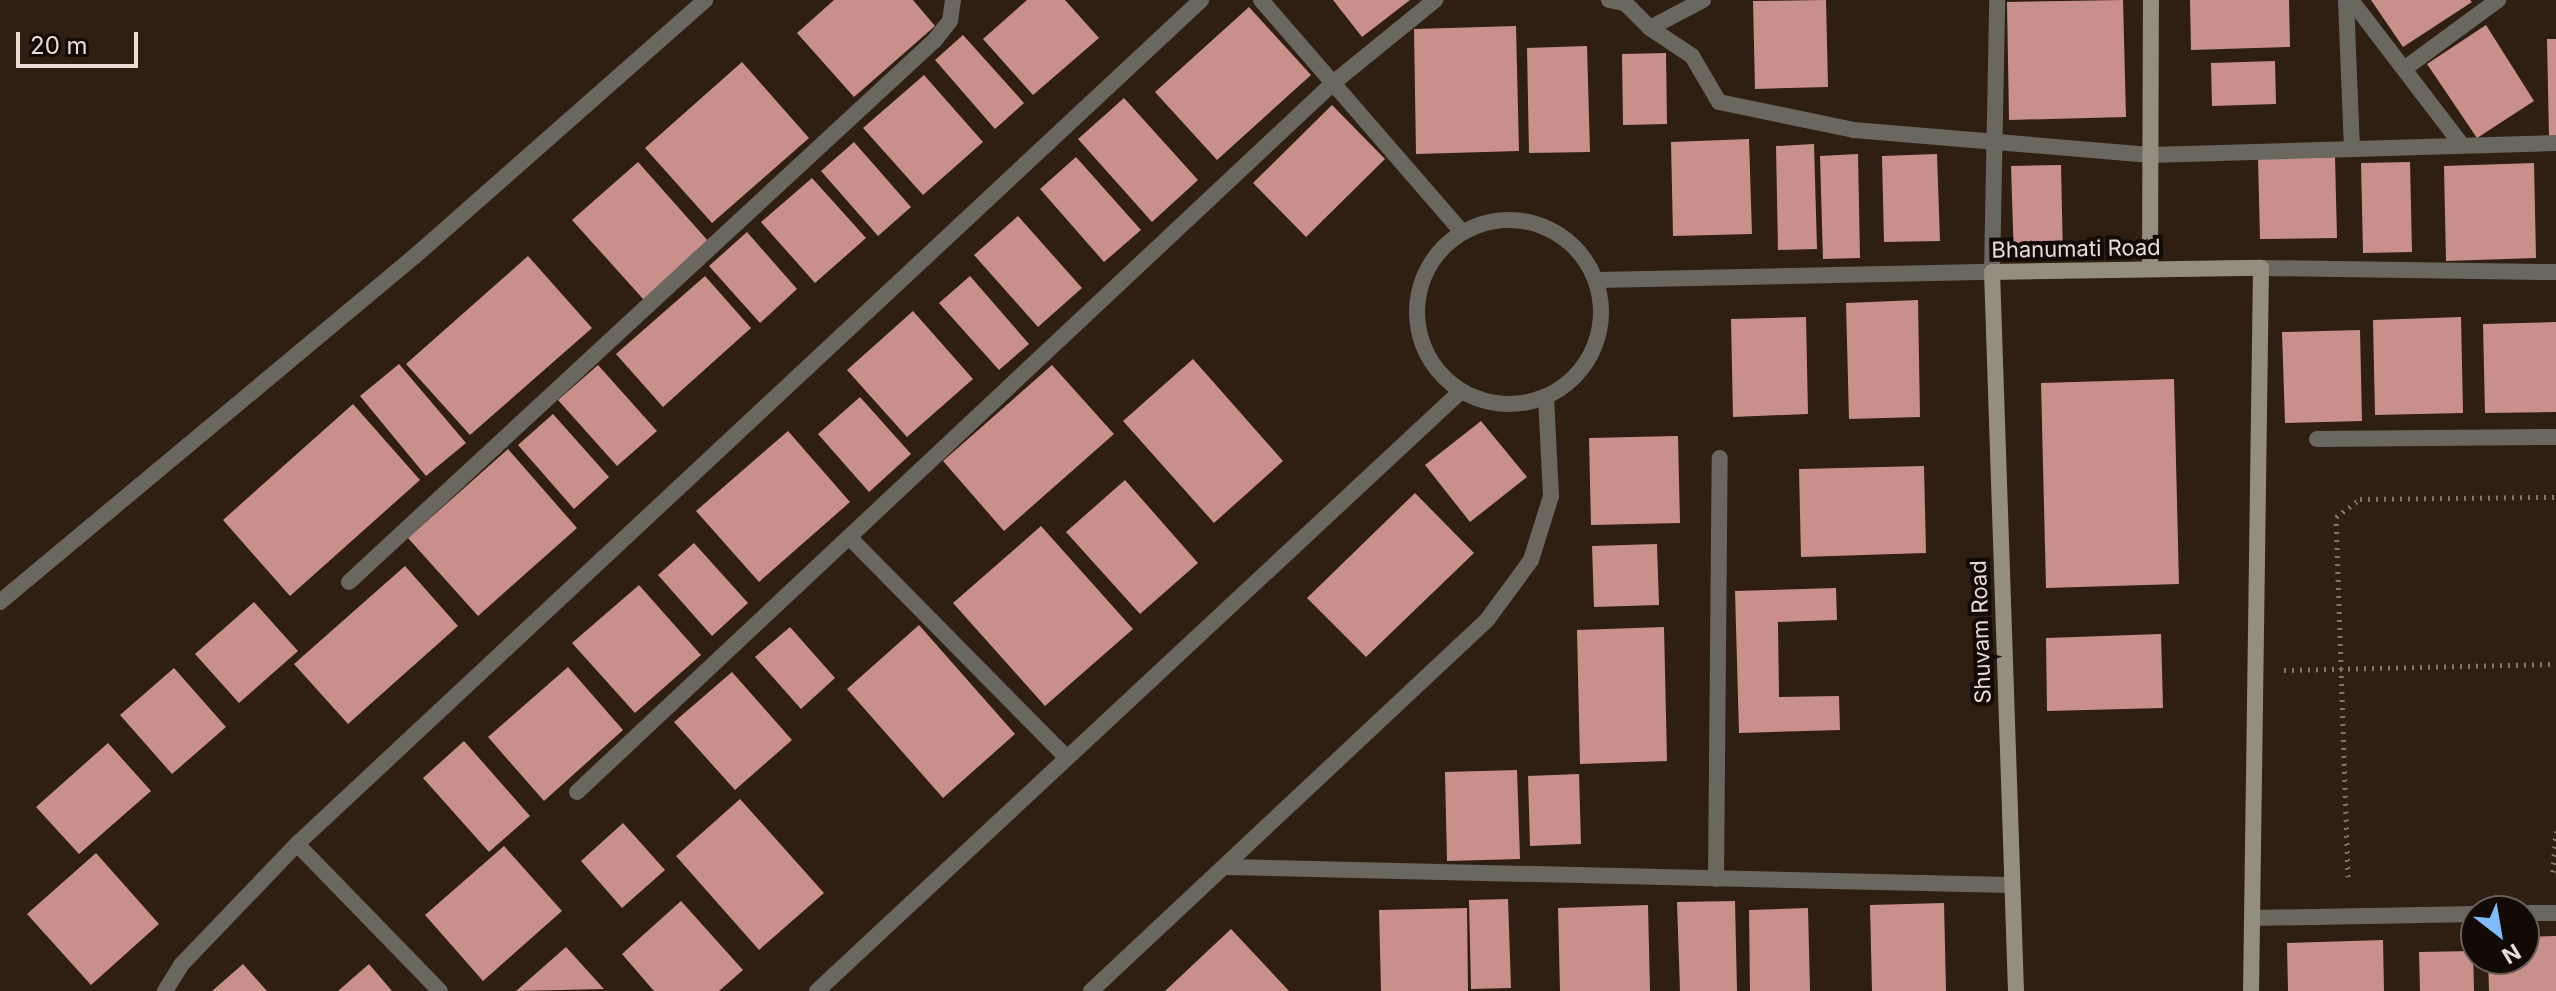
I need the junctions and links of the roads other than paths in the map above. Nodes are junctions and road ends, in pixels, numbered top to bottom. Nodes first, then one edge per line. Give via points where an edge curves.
1 (705, 0) edge
2 (953, 0) edge
3 (1201, 0) edge
4 (1261, 0) edge
5 (1435, 0) edge
6 (1609, 0) edge
7 (1703, 0) edge
8 (1997, 0) edge
9 (2151, 0) edge
10 (2348, 0) edge
11 (2498, 0) edge
12 (1650, 28) junction
13 (2404, 69) junction
14 (1333, 83) junction
15 (1995, 142) junction
16 (2556, 143) edge
17 (2462, 145) junction
18 (2352, 149) junction
19 (2151, 155) junction
20 (1462, 232) junction
21 (2261, 268) junction
22 (2150, 269) junction
23 (1992, 272) junction
24 (2556, 272) edge
25 (1597, 280) junction
26 (1460, 392) junction
27 (1546, 397) junction
28 (2556, 437) edge
29 (2317, 439) dead end
30 (1720, 458) dead end
31 (849, 537) junction
32 (349, 582) dead end
33 (0, 602) edge
34 (1067, 758) junction
35 (577, 792) dead end
36 (297, 844) junction
37 (1227, 867) junction
38 (1716, 879) junction
39 (2010, 885) junction
40 (2460, 914) edge
41 (2252, 918) junction
42 (165, 991) edge
43 (440, 991) edge
44 (817, 991) edge
45 (1091, 991) edge
46 (2016, 991) edge
47 (2251, 991) edge

1 - 33 street via 415,256
2 - 32 street via 950,21 935,40
3 - 36 street
4 - 14 street
5 - 14 street
6 - 12 street via 1625,3
7 - 12 street
8 - 15 street
9 - 19 street
10 - 13 street
10 - 18 street
11 - 13 street
12 - 15 street via 1692,56 1719,102 1854,130
13 - 17 street
14 - 20 street
14 - 31 street
15 - 19 street
15 - 23 street
16 - 17 street
17 - 18 street
18 - 19 street
19 - 22 street
20 - 25 street via 1493,221 1525,220 1555,231 1580,252
20 - 26 street via 1438,251 1415,310 1420,343 1436,371
21 - 22 street, Bhanumati Road
21 - 24 street, Bhanumati Road
21 - 41 street
22 - 23 street, Bhanumati Road
23 - 25 street, Bhanumati Road
23 - 39 street, Shuvam Road
25 - 27 street via 1602,322 1593,353 1574,379
26 - 27 street via 1483,402 1515,405
26 - 34 street
27 - 37 street via 1551,496 1531,560 1487,620
28 - 29 street
30 - 38 street
31 - 34 street
31 - 35 street
34 - 44 street
36 - 42 street via 181,965
36 - 43 street
37 - 38 street
37 - 45 street
38 - 39 street
39 - 46 street, Shuvam Road
40 - 41 street
41 - 47 street

